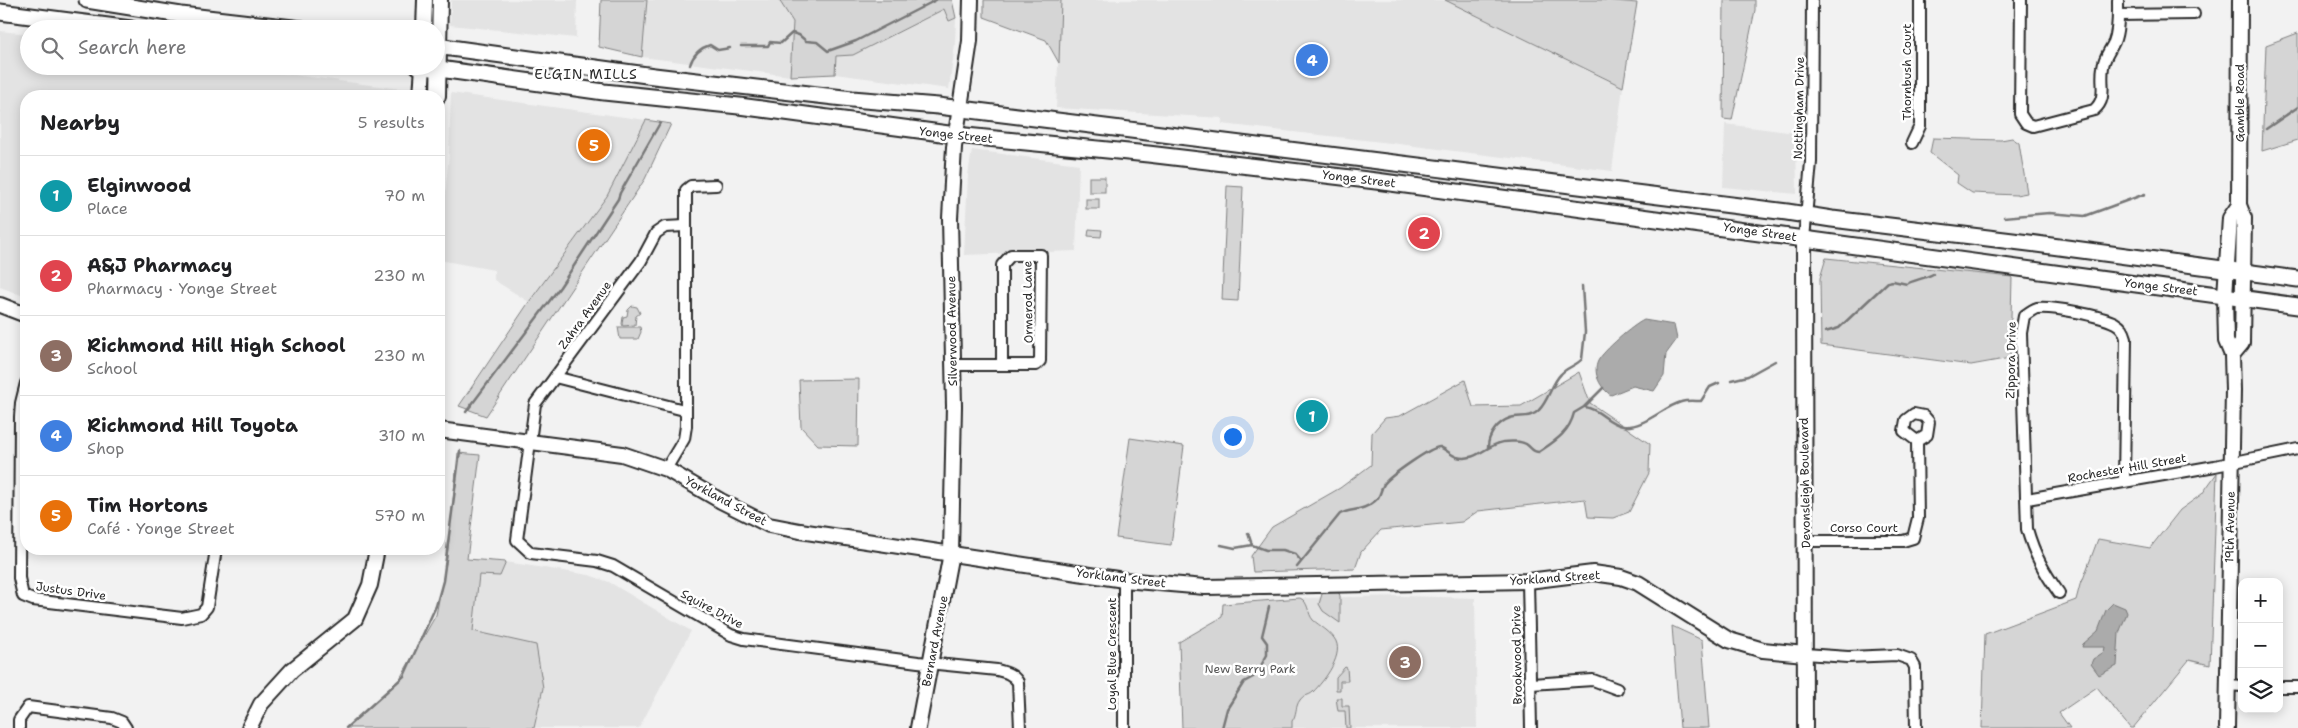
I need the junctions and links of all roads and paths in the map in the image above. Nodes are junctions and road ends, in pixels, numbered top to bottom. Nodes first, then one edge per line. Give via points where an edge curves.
1 (87, 0) edge
2 (426, 0) edge
3 (440, 0) edge
4 (971, 0) edge
5 (1812, 0) edge
6 (1920, 0) edge
7 (2021, 0) edge
8 (2118, 0) edge
9 (2240, 0) edge
10 (0, 12) edge
11 (2194, 14) dead end
12 (2118, 15) junction
13 (62, 20) edge
14 (224, 20) edge
15 (425, 20) edge
16 (439, 20) edge
17 (445, 47) edge
18 (445, 71) edge
19 (421, 75) edge
20 (439, 75) edge
21 (421, 90) edge
22 (438, 90) edge
23 (959, 110) junction
24 (956, 135) junction
25 (1912, 143) dead end
26 (716, 185) dead end
27 (2239, 205) junction
28 (1807, 215) junction
29 (685, 226) junction
30 (1804, 239) junction
31 (2227, 269) junction
32 (2244, 271) junction
33 (2298, 279) edge
34 (2225, 296) junction
35 (2242, 298) junction
36 (0, 305) edge
37 (2298, 306) edge
38 (20, 313) edge
39 (2232, 355) junction
40 (953, 365) junction
41 (1002, 365) junction
42 (555, 377) junction
43 (684, 410) junction
44 (445, 431) edge
45 (1917, 440) dead end
46 (530, 442) junction
47 (2298, 449) edge
48 (2231, 463) junction
49 (666, 469) junction
50 (2124, 480) junction
51 (2027, 499) junction
52 (1806, 541) junction
53 (951, 553) junction
54 (21, 555) edge
55 (215, 555) edge
56 (376, 555) edge
57 (1124, 580) junction
58 (1528, 581) junction
59 (2059, 593) dead end
60 (1805, 654) junction
61 (931, 663) junction
62 (1531, 684) junction
63 (2228, 685) junction
64 (2238, 686) edge
65 (2283, 686) edge
66 (2298, 687) edge
67 (1618, 689) dead end
68 (19, 728) edge
69 (126, 728) edge
70 (249, 728) edge
71 (918, 728) edge
72 (1020, 728) edge
73 (1124, 728) edge
74 (1531, 728) edge
75 (1805, 728) edge
76 (1916, 728) edge
77 (2227, 728) edge

1 - 14 main road
2 - 15 street
3 - 16 street
4 - 23 street, Silverwood Avenue via 970,40
5 - 28 street, Nottingham Drive via 1811,162
6 - 25 street, Thornbush Court via 1920,126
7 - 12 street via 2020,114 2026,123 2033,126 2094,110 2101,104 2104,89 2102,69 2114,43
8 - 12 street
9 - 27 street, Gamble Road
10 - 13 main road
11 - 12 street
17 - 23 main road, Yonge Street via 664,77
18 - 24 main road, Yonge Street
19 - 21 street
20 - 22 street
23 - 24 street, Silverwood Avenue
23 - 28 main road, Yonge Street
24 - 30 main road, Yonge Street via 1376,181
24 - 40 street, Silverwood Avenue via 950,248
26 - 29 street via 690,186 686,190
27 - 31 street, Gamble Road via 2230,218
27 - 32 street, Gamble Road via 2244,218
28 - 30 street, Nottingham Drive
28 - 31 main road, Yonge Street
29 - 42 street, Zahra Avenue via 665,227 656,233 641,261
29 - 43 street
30 - 34 main road, Yonge Street
30 - 52 street, Devonsleigh Boulevard
31 - 32 main road, Yonge Street
31 - 34 street, 19th Avenue
32 - 33 main road, Yonge Street
32 - 35 street, Gamble Road
34 - 35 main road, Yonge Street
34 - 39 street, 19th Avenue via 2226,341
35 - 37 main road, Yonge Street
35 - 39 street, 19th Avenue via 2242,343
36 - 38 street
39 - 48 street, 19th Avenue
40 - 41 street, Ormerod Lane
40 - 53 street, Silverwood Avenue
41 - 41 street, Ormerod Lane via 1036,365 1041,358 1041,255 1011,255 1002,264
42 - 43 street
42 - 46 street, Zahra Avenue via 536,404
43 - 49 street via 684,439
44 - 46 street, Yorkland Street
45 - 52 street, Corso Court via 1918,518 1913,538 1903,541
46 - 49 street, Yorkland Street via 622,454
46 - 61 street, Squire Drive via 517,540 531,553 613,566 731,635 744,639
47 - 48 street, Rochester Hill Street
48 - 50 street, Rochester Hill Street
48 - 63 street, 19th Avenue
49 - 53 street, Yorkland Street via 769,525
50 - 51 street, Rochester Hill Street
50 - 51 street, Zippora Drive via 2124,330 2114,323 2087,315 2056,308 2036,308 2024,316 2021,333
51 - 59 street, Zippora Drive via 2027,529 2033,550
52 - 60 street, Devonsleigh Boulevard
53 - 57 street, Yorkland Street
53 - 61 street, Bernard Avenue
54 - 55 street, Justus Drive via 20,589 23,596 33,600 192,618 202,614 207,607
56 - 70 street via 370,585 355,619 292,670 261,704
57 - 58 street, Yorkland Street via 1205,587
57 - 73 street, Loyal Blue Crescent
58 - 60 street, Yorkland Street via 1593,573 1621,577 1656,592 1730,640 1763,650
58 - 62 street, Brookwood Drive
60 - 75 street, Devonsleigh Boulevard
60 - 76 street via 1848,657 1897,655 1911,660 1915,667
61 - 71 street, Bernard Avenue
61 - 72 street, Squire Drive via 997,670 1015,677 1020,691
62 - 67 street via 1593,680
62 - 74 street, Brookwood Drive
63 - 64 street
63 - 77 street, 19th Avenue
65 - 66 street
68 - 69 street via 19,720 28,707 112,718 122,722

